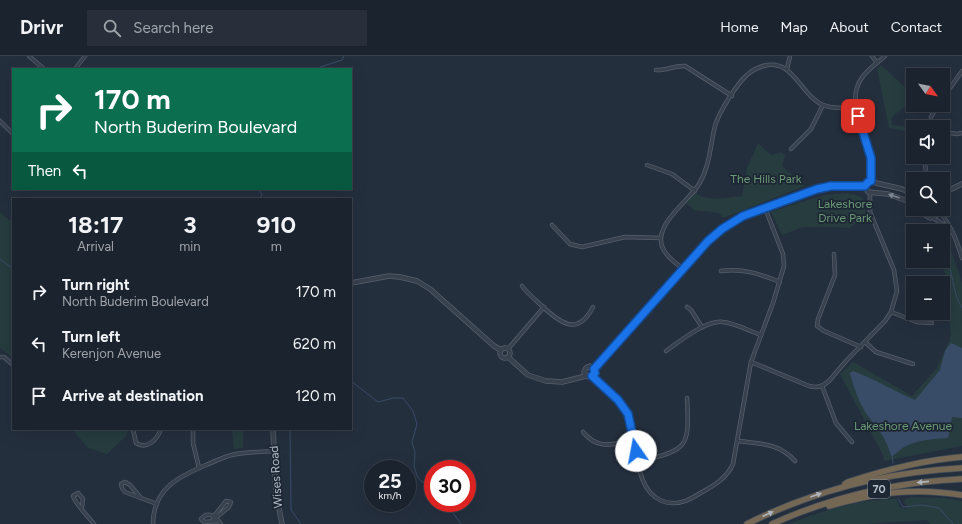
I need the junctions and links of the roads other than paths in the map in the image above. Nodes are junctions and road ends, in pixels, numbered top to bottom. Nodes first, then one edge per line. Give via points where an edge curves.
1 (29, 56) edge
2 (85, 56) edge
3 (790, 56) edge
4 (872, 56) edge
5 (885, 56) edge
6 (877, 63) junction
7 (43, 68) edge
8 (76, 68) edge
9 (787, 69) junction
10 (656, 70) dead end
11 (962, 71) edge
12 (950, 88) edge
13 (732, 96) junction
14 (824, 105) junction
15 (856, 107) junction
16 (0, 121) edge
17 (962, 132) edge
18 (12, 133) edge
19 (950, 133) edge
20 (791, 149) dead end
21 (647, 164) dead end
22 (925, 164) edge
23 (926, 171) dead end
24 (871, 181) junction
25 (876, 183) junction
26 (962, 184) edge
27 (865, 186) junction
28 (951, 188) edge
29 (695, 191) junction
30 (906, 191) edge
31 (872, 192) junction
32 (906, 200) edge
33 (765, 208) junction
34 (926, 216) edge
35 (935, 216) edge
36 (944, 216) edge
37 (932, 218) junction
38 (552, 225) dead end
39 (952, 230) junction
40 (661, 238) junction
41 (834, 254) dead end
42 (962, 258) edge
43 (683, 269) junction
44 (721, 271) dead end
45 (780, 282) junction
46 (352, 283) edge
47 (522, 286) dead end
48 (544, 307) junction
49 (592, 307) dead end
50 (687, 307) dead end
51 (891, 312) junction
52 (932, 323) dead end
53 (702, 327) junction
54 (761, 335) junction
55 (865, 342) junction
56 (861, 347) junction
57 (508, 349) junction
58 (502, 350) junction
59 (666, 350) dead end
60 (0, 357) edge
61 (508, 357) junction
62 (751, 362) junction
63 (12, 364) edge
64 (913, 364) dead end
65 (594, 369) junction
66 (586, 376) junction
67 (592, 376) junction
68 (822, 386) junction
69 (687, 398) dead end
70 (133, 430) edge
71 (161, 430) edge
72 (193, 430) edge
73 (274, 430) edge
74 (583, 432) dead end
75 (634, 440) junction
76 (738, 441) junction
77 (852, 442) dead end
78 (274, 451) junction
79 (962, 457) edge
80 (794, 461) dead end
81 (638, 462) junction
82 (198, 468) junction
83 (962, 468) edge
84 (962, 480) edge
85 (842, 487) junction
86 (962, 495) edge
87 (141, 498) junction
88 (224, 503) junction
89 (157, 504) junction
90 (82, 508) dead end
91 (229, 508) junction
92 (798, 513) junction
93 (206, 515) junction
94 (215, 519) junction
95 (208, 522) junction
96 (94, 524) edge
97 (152, 524) edge
98 (221, 524) edge
99 (282, 524) edge
100 (747, 524) edge
101 (772, 524) edge

1 - 7 street
2 - 8 street
3 - 9 street
4 - 6 street
5 - 6 street
6 - 15 street via 866,72 857,88
9 - 13 street via 772,65 755,69 746,76
9 - 14 street via 806,92
10 - 13 street via 685,66
11 - 12 street
13 - 29 street via 717,122 708,166
14 - 15 street via 836,108
14 - 20 street via 811,129
15 - 24 street via 871,158
16 - 18 street
17 - 19 street
21 - 29 street via 672,174
22 - 23 street
24 - 25 street
24 - 27 street
25 - 30 street
25 - 31 street via 877,189
26 - 28 street
27 - 31 street via 866,190
27 - 33 street via 825,187
29 - 40 street via 665,225
32 -> 31 street
31 - 51 street via 870,212 895,275 897,291
33 - 43 street via 743,216 722,229
33 - 45 street via 783,254 784,266
34 - 37 street
35 - 37 street
36 - 39 street
37 - 39 street
38 - 40 street via 570,244 582,247 625,237
39 - 42 street
40 - 43 street via 665,253
41 - 56 street via 835,275 817,326
43 - 65 street
44 - 45 street via 750,271
45 - 54 street
46 - 58 street via 388,276 421,283 494,346
47 - 48 street
48 - 49 street via 560,322 570,325 586,319
48 - 57 street
50 - 53 street
51 - 52 street via 916,322
51 - 55 street
53 - 54 street via 724,322
53 - 59 street
54 - 62 street
55 - 56 street
55 - 64 street via 876,352
56 - 68 street
57 - 58 street
57 - 61 street
58 - 61 street via 502,356
60 - 63 street
61 - 66 street via 528,375 546,381 568,381
62 - 68 street via 809,386
62 - 76 street
65 - 66 street via 590,366 586,368
65 - 67 street via 595,373
66 - 67 street
67 - 75 street via 618,400 628,414
68 - 77 street via 836,423
69 - 81 street via 688,432 681,446 671,453
70 - 71 street via 136,443 141,446 150,445
72 - 82 street
73 - 78 street, Wises Road
74 - 75 street via 601,445
75 - 81 street
76 - 80 street via 777,447 784,450
76 - 81 street via 734,464 728,473 716,484 682,503 667,503 652,495 643,482
78 - 82 street via 230,455
78 - 99 street, Wises Road via 276,493
79 - 85 highway via 891,469 848,482
82 - 89 street via 174,480
83 - 85 highway, 70 via 908,473
84 -> 92 highway, 70 via 921,482 887,488 847,497
100 -> 85 highway, 70 via 790,505
86 - 92 highway via 926,491 890,492 865,496 807,513
87 - 87 street via 125,492 121,484 125,482 130,485
87 - 89 street
88 - 91 street
88 - 91 street via 230,502
88 - 94 street
89 - 97 street
90 - 96 street
91 - 94 street
92 - 101 highway, 70
93 - 94 street
93 - 95 street
93 - 95 street via 201,519
94 - 95 street
94 - 98 street

